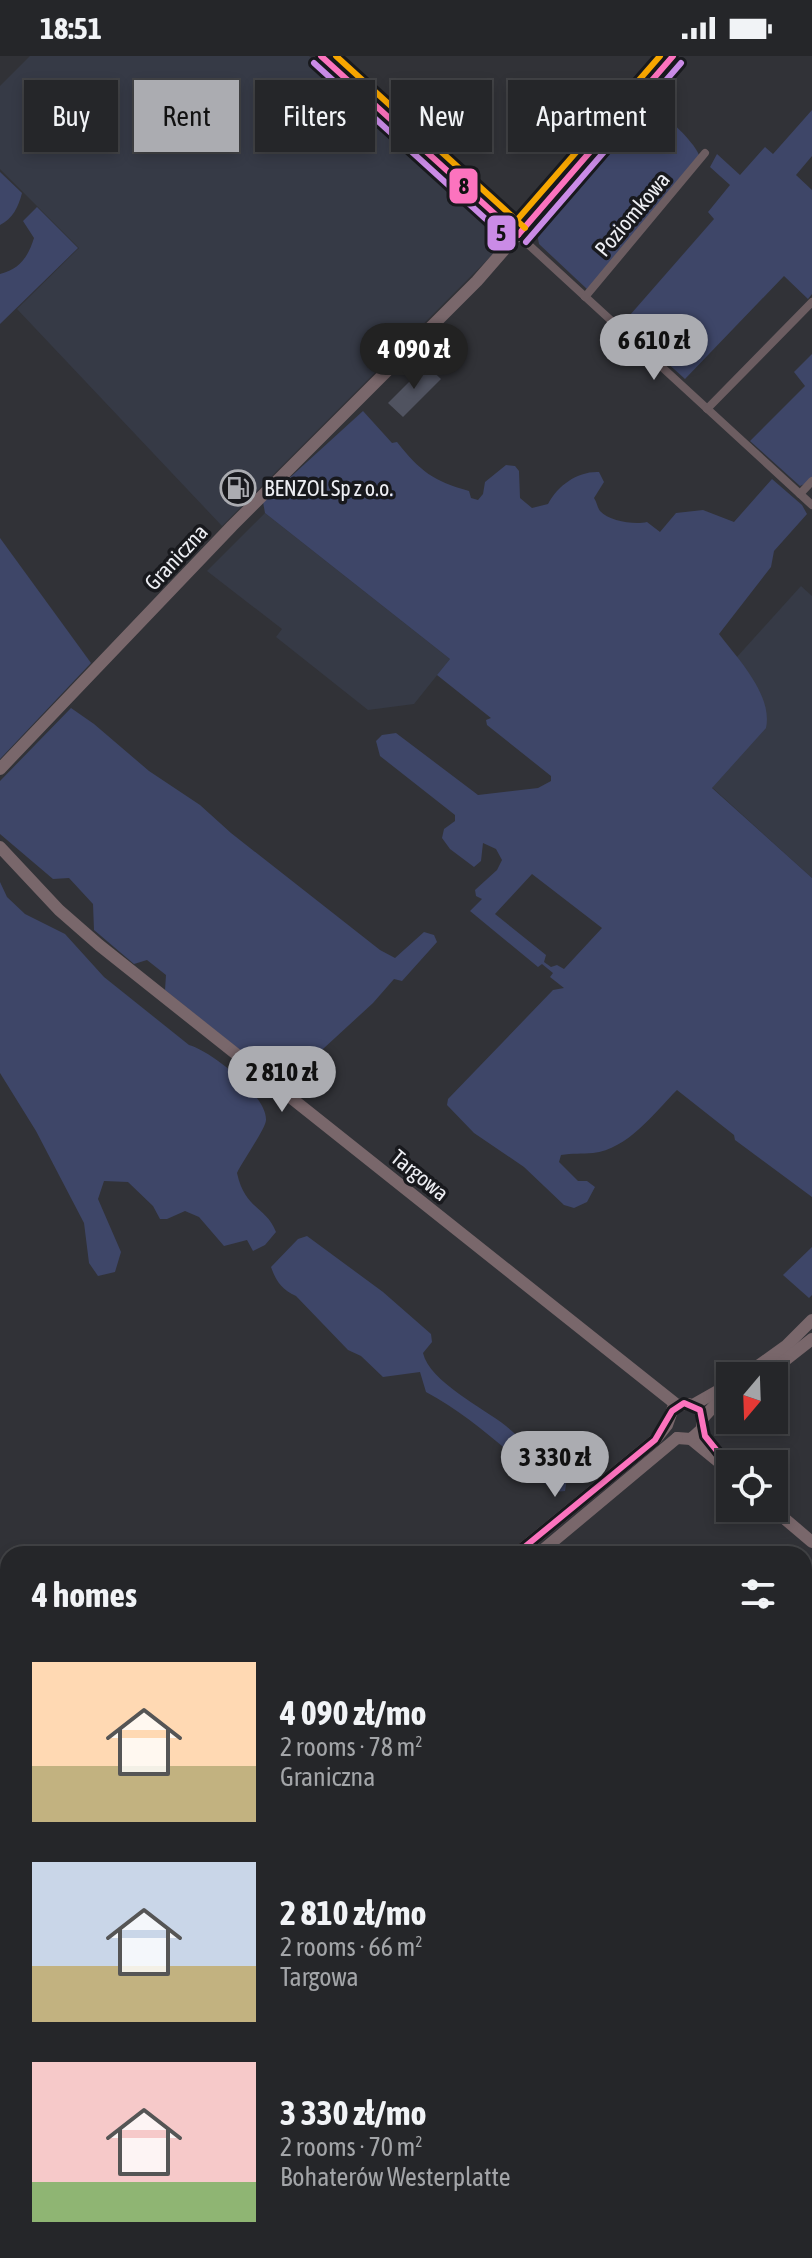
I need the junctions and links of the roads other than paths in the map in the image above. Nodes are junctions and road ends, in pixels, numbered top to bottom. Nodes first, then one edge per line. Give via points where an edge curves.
1 (321, 56) edge
2 (673, 56) edge
3 (705, 153) dead end
4 (518, 235) junction
5 (585, 297) junction
6 (812, 302) edge
7 (707, 409) junction
8 (812, 481) edge
9 (800, 494) junction
10 (812, 505) edge
11 (0, 769) edge
12 (0, 847) edge
13 (812, 1320) edge
14 (812, 1339) edge
15 (764, 1362) edge
16 (783, 1362) edge
17 (716, 1392) edge
18 (693, 1405) junction
19 (716, 1405) edge
20 (671, 1414) junction
21 (702, 1424) junction
22 (677, 1438) junction
23 (691, 1439) junction
24 (718, 1450) edge
25 (716, 1458) edge
26 (788, 1522) edge
27 (812, 1542) edge
28 (526, 1546) edge
29 (548, 1546) edge

1 - 4 street
2 - 4 street, Graniczna
3 - 5 street, Poziomkowa
4 - 5 street
4 - 11 street, Graniczna
5 - 7 street
6 - 7 street
7 - 9 street
8 - 9 street
9 - 10 street
12 - 20 street, Targowa via 89,936 599,1345
13 - 15 street
14 - 16 street
17 - 18 street
18 - 20 street
18 - 21 street
19 - 21 street
20 - 22 street, Targowa
20 - 28 street via 655,1440
21 - 23 street
21 - 24 street
22 - 23 street
22 - 29 street
23 - 25 street
26 - 27 street

